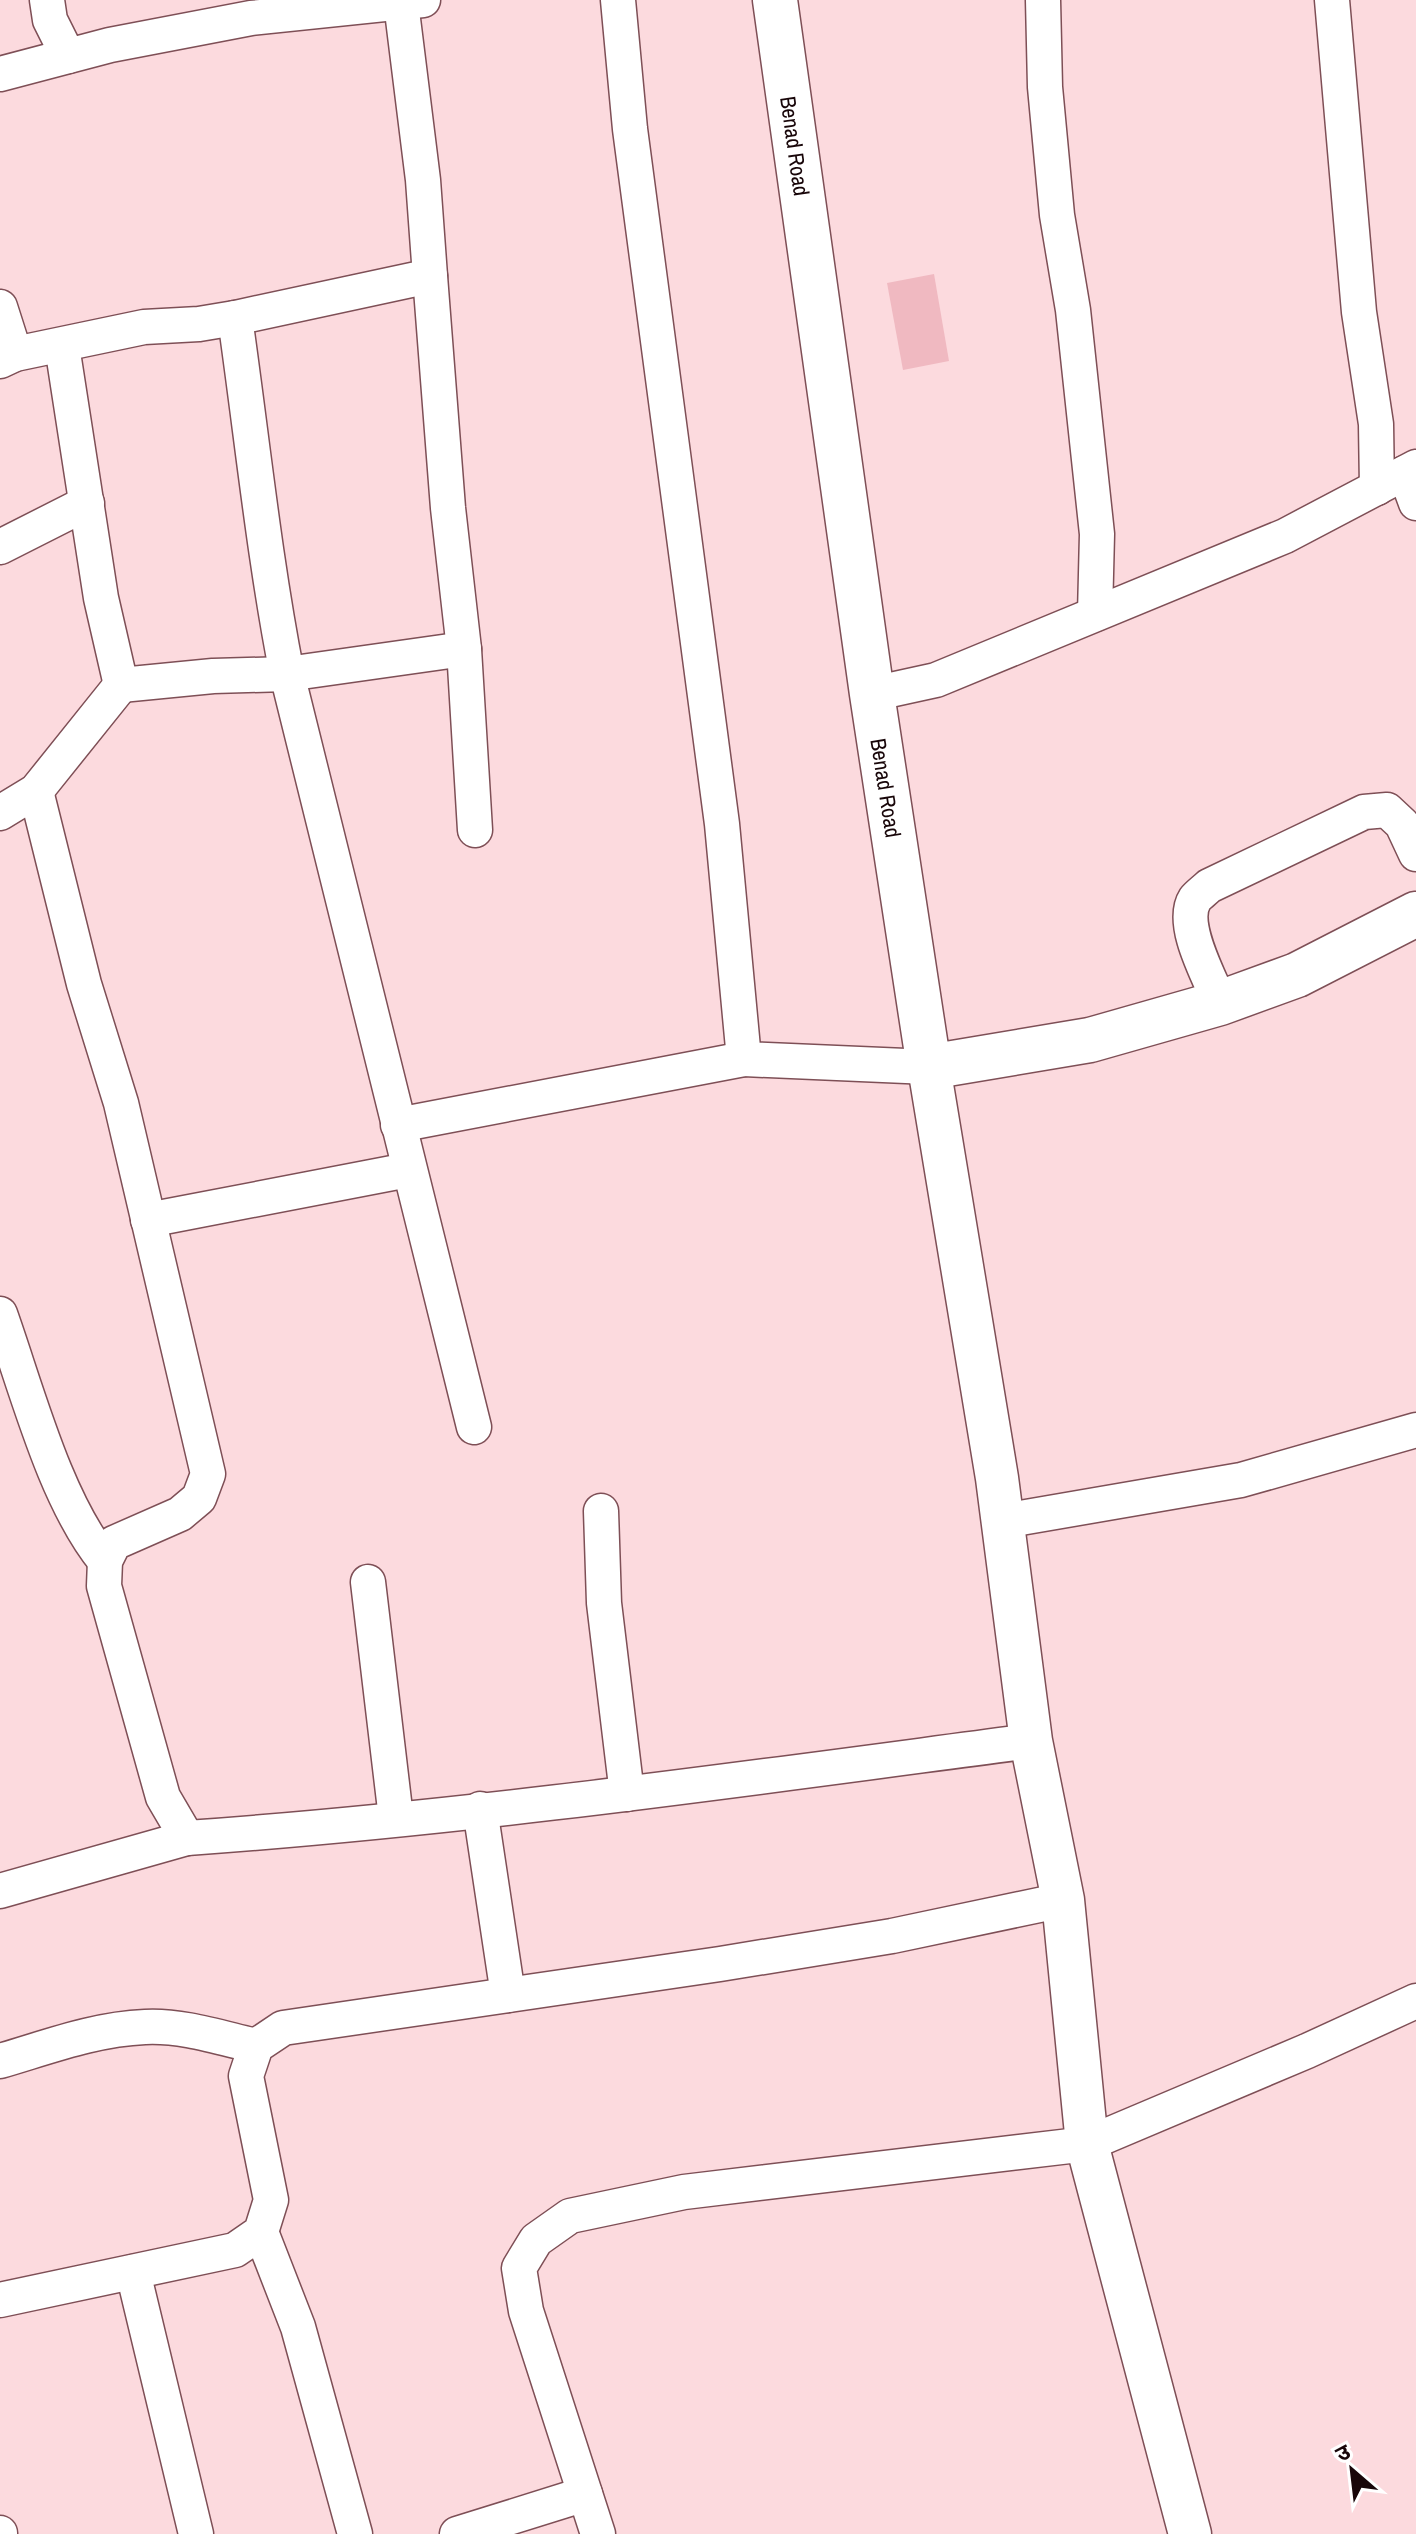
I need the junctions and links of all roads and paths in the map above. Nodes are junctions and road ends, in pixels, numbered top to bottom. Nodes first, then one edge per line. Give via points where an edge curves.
1 (47, 0) edge
2 (618, 0) edge
3 (775, 0) edge
4 (1043, 0) edge
5 (1332, 0) edge
6 (412, 2) edge
7 (68, 56) junction
8 (0, 74) edge
9 (430, 276) junction
10 (0, 307) edge
11 (235, 318) junction
12 (62, 346) junction
13 (8, 358) edge
14 (1404, 482) edge
15 (87, 503) junction
16 (0, 547) edge
17 (1095, 614) junction
18 (464, 649) junction
19 (287, 674) junction
20 (121, 685) junction
21 (872, 694) junction
22 (36, 791) junction
23 (0, 813) edge
24 (475, 830) dead end
25 (1416, 854) edge
26 (1416, 914) edge
27 (1220, 1003) junction
28 (744, 1059) junction
29 (929, 1067) junction
30 (398, 1125) junction
31 (408, 1170) junction
32 (148, 1220) junction
33 (0, 1314) edge
34 (474, 1427) dead end
35 (1416, 1430) edge
36 (601, 1511) dead end
37 (1003, 1521) junction
38 (105, 1561) junction
39 (368, 1582) dead end
40 (1031, 1741) junction
41 (627, 1794) junction
42 (480, 1809) junction
43 (396, 1818) junction
44 (187, 1838) junction
45 (0, 1891) edge
46 (1063, 1900) junction
47 (508, 1995) junction
48 (1416, 2001) edge
49 (256, 2046) junction
50 (0, 2061) edge
51 (1087, 2144) junction
52 (261, 2232) junction
53 (133, 2272) junction
54 (0, 2300) edge
55 (585, 2494) junction
56 (196, 2534) edge
57 (355, 2534) edge
58 (457, 2534) edge
59 (598, 2534) edge
60 (1190, 2534) edge

1 - 7 street via 50,20
2 - 28 street via 630,129 722,824
3 - 21 main road, Benad Road
4 - 17 street via 1057,215 1073,310 1097,534
5 - 14 street via 1359,312 1376,424
6 - 7 street via 251,18
6 - 9 street
7 - 8 street
9 - 11 street
9 - 18 street
10 - 13 street
11 - 12 street via 144,327
11 - 19 street via 270,588
12 - 13 street
12 - 15 street
14 - 17 street
15 - 16 street
15 - 20 street
17 - 21 street via 936,680
18 - 19 street
18 - 24 street
19 - 20 street
19 - 30 street
20 - 22 street
21 - 29 main road, Benad Road
22 - 23 street
22 - 32 street
25 - 27 street via 1402,824 1387,810 1364,812 1209,886 1194,900 1191,933
26 - 27 main road via 1297,975
27 - 29 main road via 1090,1040
28 - 29 street
28 - 30 street
29 - 37 street
30 - 31 street
31 - 32 street
31 - 34 street
32 - 38 street via 208,1474 199,1498 180,1514 114,1543
33 - 38 street via 69,1504
35 - 37 street via 1241,1480
36 - 41 street via 604,1603
37 - 40 street
38 - 44 street via 104,1586 163,1797
39 - 43 street
40 - 41 street
40 - 46 street
41 - 42 street
42 - 43 street
42 - 47 street
43 - 44 street
44 - 45 street
46 - 47 street via 892,1936
46 - 51 street
47 - 49 street via 283,2028
48 - 51 street
49 - 50 street via 148,2026 94,2033
49 - 52 street via 246,2076 271,2200
51 - 55 street via 684,2192 570,2216 536,2240 519,2268 526,2311
51 - 60 street
52 - 53 street via 235,2250
52 - 57 street via 298,2327
53 - 54 street
53 - 56 street
55 - 58 street
55 - 59 street

